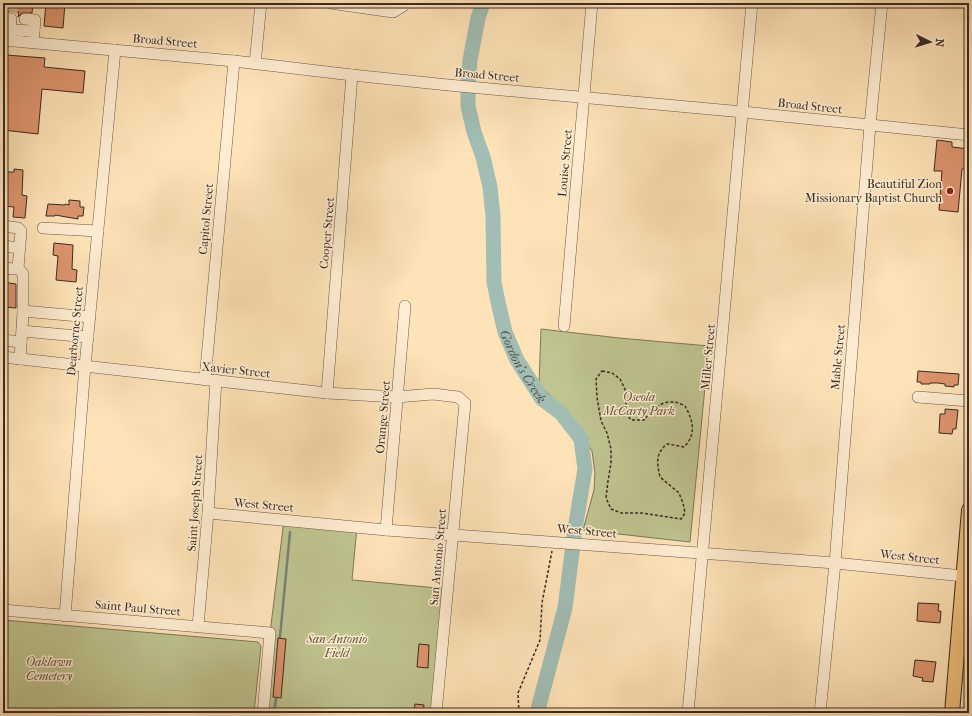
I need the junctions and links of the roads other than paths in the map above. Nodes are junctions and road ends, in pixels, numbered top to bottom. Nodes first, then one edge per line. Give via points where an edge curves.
1 (261, 3) edge
2 (330, 3) edge
3 (404, 3) edge
4 (592, 3) edge
5 (752, 3) edge
6 (882, 3) edge
7 (12, 25) edge
8 (34, 31) junction
9 (33, 42) junction
10 (115, 50) junction
11 (234, 61) junction
12 (255, 64) junction
13 (352, 75) junction
14 (584, 97) junction
15 (743, 112) junction
16 (870, 125) junction
17 (969, 135) edge
18 (3, 226) edge
19 (43, 228) dead end
20 (98, 231) junction
21 (3, 246) edge
22 (20, 248) junction
23 (12, 268) edge
24 (405, 306) dead end
25 (23, 311) junction
26 (90, 317) junction
27 (564, 326) dead end
28 (21, 336) junction
29 (88, 337) junction
30 (3, 340) edge
31 (3, 357) edge
32 (20, 359) junction
33 (85, 366) junction
34 (211, 380) junction
35 (327, 393) junction
36 (397, 397) junction
37 (918, 397) dead end
38 (969, 401) edge
39 (465, 403) joint
40 (969, 510) edge
41 (208, 513) junction
42 (386, 530) junction
43 (453, 534) junction
44 (703, 553) junction
45 (835, 563) junction
46 (966, 569) edge
47 (3, 610) edge
48 (65, 616) junction
49 (198, 626) junction
50 (263, 713) edge
51 (436, 713) edge
52 (688, 713) edge
53 (820, 713) edge
54 (952, 713) edge

1 - 12 street
2 - 3 street via 393,12
4 - 14 street, Louise Street
5 - 15 street, Miller Street
6 - 16 street, Mable Street
7 - 8 street
7 - 8 street via 35,20
7 - 9 street, Broad Street
8 - 9 street
9 - 10 street, Broad Street
10 - 11 street, Broad Street
10 - 20 street, Dearborne Street
11 - 12 street, Broad Street
11 - 34 street, Capitol Street
12 - 13 street, Broad Street
13 - 14 street, Broad Street
13 - 35 street, Cooper Street
14 - 15 street, Broad Street
14 - 27 street, Louise Street
15 - 16 street, Broad Street
15 - 44 street, Miller Street
16 - 17 street, Broad Street
16 - 45 street, Mable Street
18 - 22 street via 18,228 21,231
19 - 20 street
20 - 26 street, Dearborne Street
21 - 22 street
22 - 23 street
23 - 25 street via 23,274
24 - 36 street, Orange Street
25 - 26 street
25 - 28 street
26 - 29 street, Dearborne Street
28 - 29 street
28 - 30 street
28 - 32 street
29 - 33 street, Dearborne Street
31 - 32 street, Xavier Street
32 - 33 street, Xavier Street
33 - 34 street, Xavier Street
33 - 48 street, Dearborne Street
34 - 35 street, Xavier Street
34 - 41 street, Saint Joseph Street
35 - 36 street, Xavier Street
36 - 39 street, Xavier Street via 433,394 458,397
36 - 42 street, Orange Street
37 - 38 street
39 - 43 street, San Antonio Street
40 - 46 main road
41 - 42 street, West Street
41 - 49 street, Saint Joseph Street
42 - 43 street, West Street
43 - 44 street, West Street
43 - 51 street, San Antonio Street
44 - 45 street, West Street
44 - 52 street, Miller Street
45 - 46 street, West Street
45 - 53 street, Mable Street
46 - 54 main road
47 - 48 street, Saint Paul Street
48 - 49 street, Saint Paul Street
49 - 50 street, Saint Paul Street via 270,633

